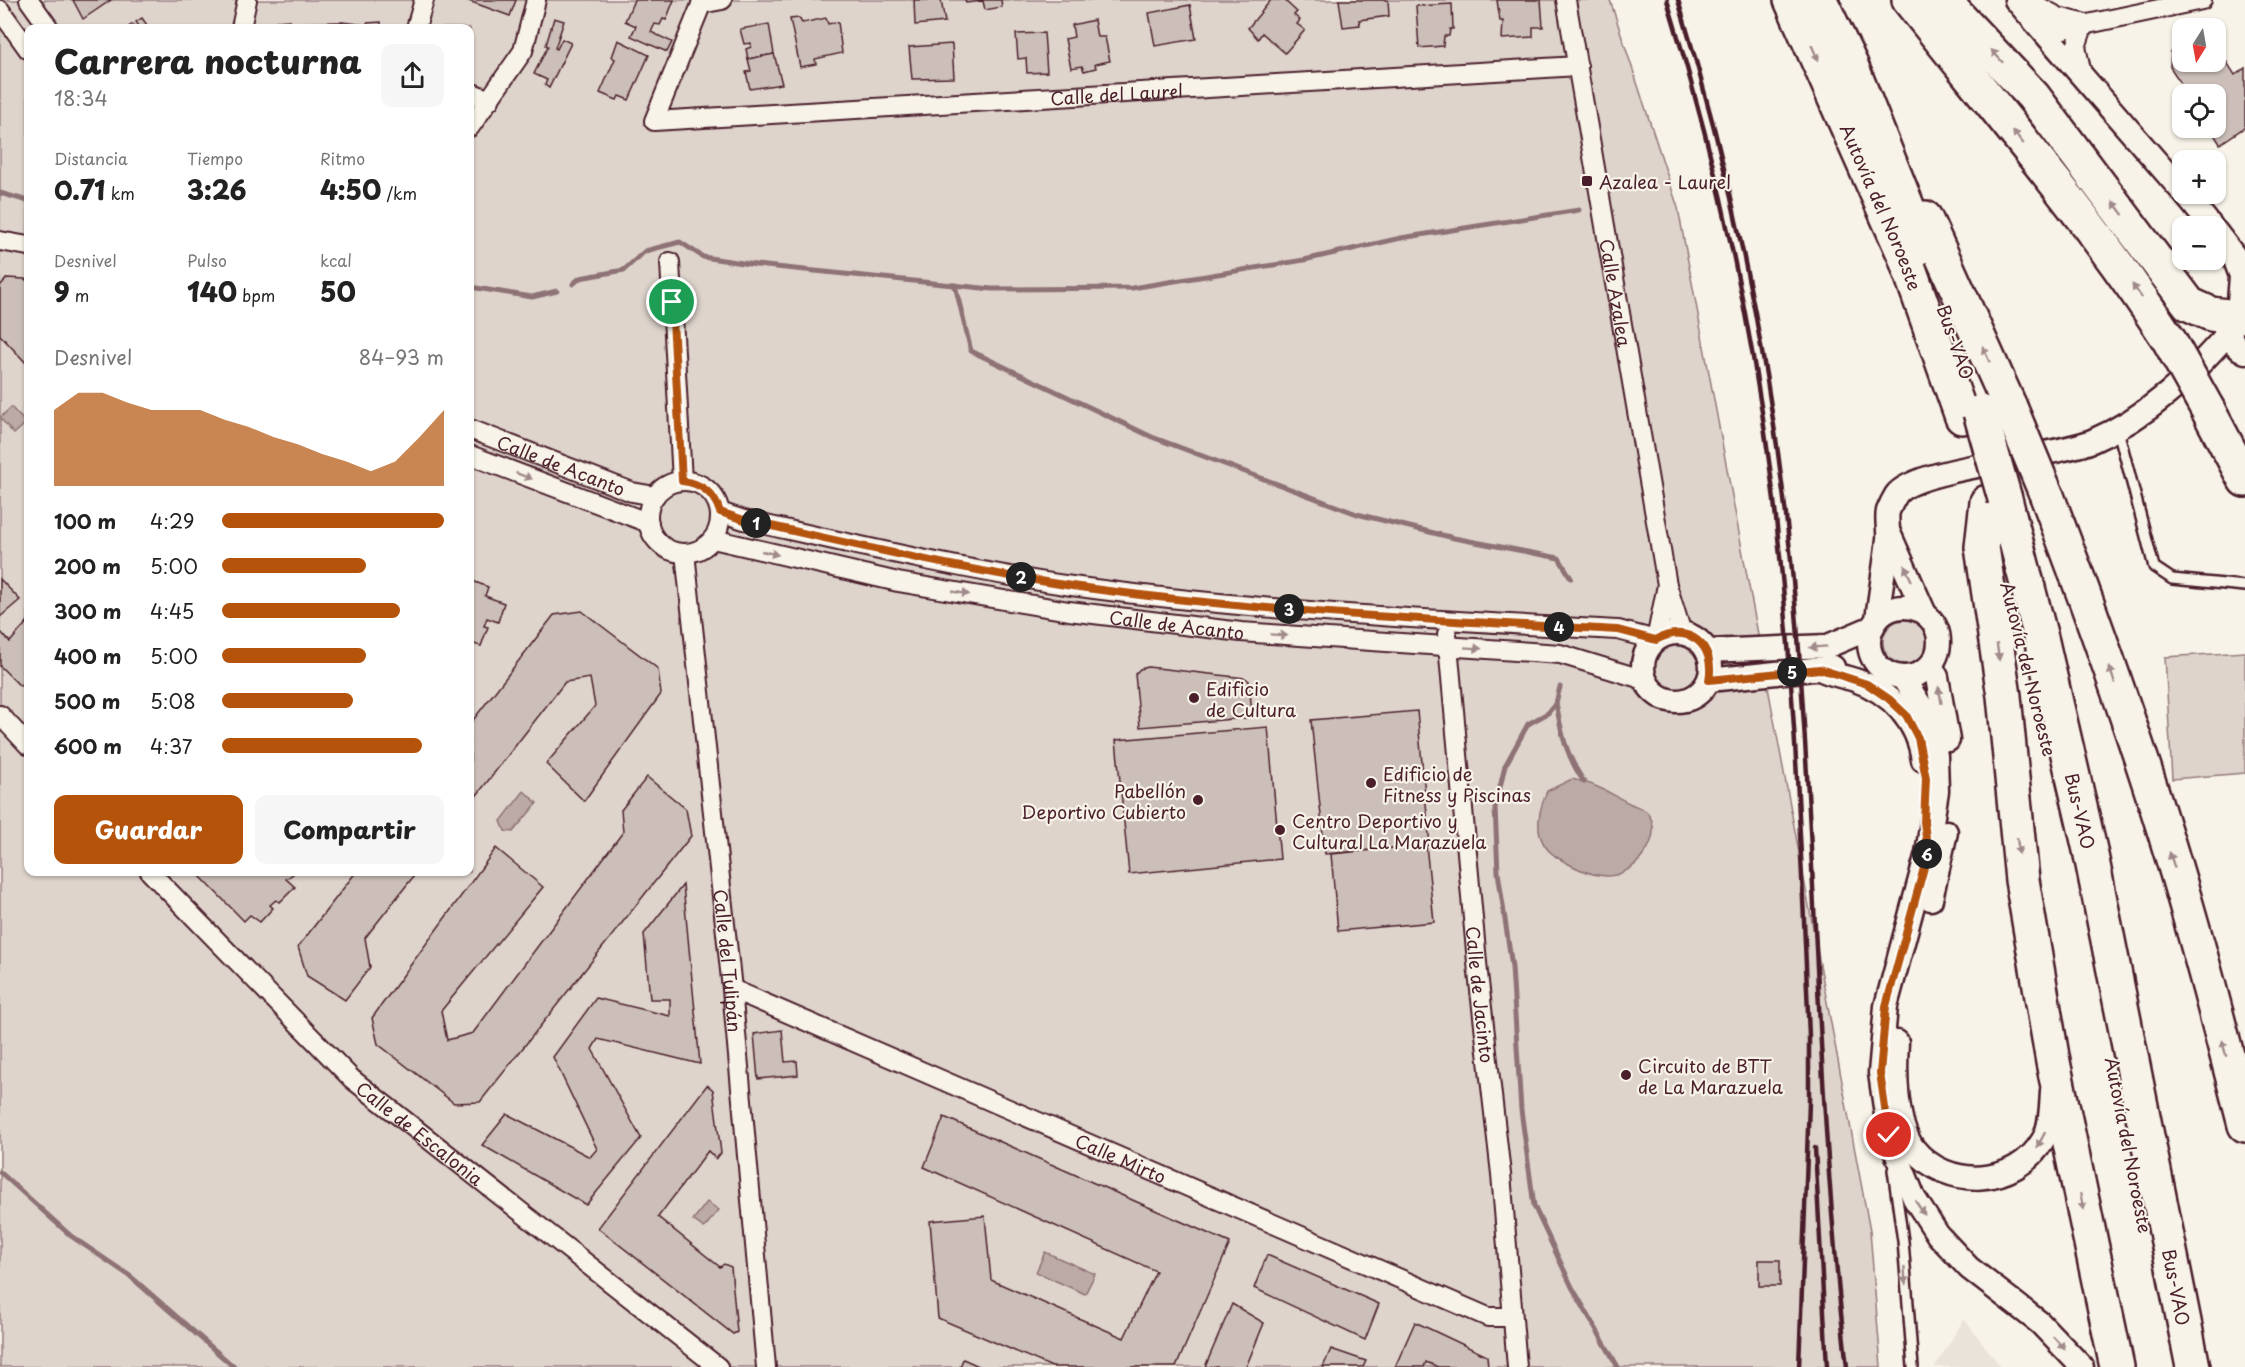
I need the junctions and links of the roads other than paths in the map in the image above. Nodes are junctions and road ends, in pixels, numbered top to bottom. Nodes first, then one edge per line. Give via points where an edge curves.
1 (29, 0) edge
2 (247, 0) edge
3 (405, 0) edge
4 (536, 0) edge
5 (722, 0) edge
6 (1566, 0) edge
7 (1791, 0) edge
8 (1820, 0) edge
9 (1909, 0) edge
10 (1943, 0) edge
11 (2016, 0) edge
12 (2027, 0) edge
13 (2202, 0) edge
14 (424, 1) edge
15 (702, 2) edge
16 (0, 10) edge
17 (46, 24) edge
18 (242, 24) edge
19 (417, 24) edge
20 (2084, 24) junction
21 (2046, 33) junction
22 (24, 43) edge
23 (1578, 66) junction
24 (2082, 74) junction
25 (474, 94) edge
26 (490, 100) junction
27 (474, 122) edge
28 (2172, 178) edge
29 (2194, 204) edge
30 (2203, 216) edge
31 (0, 241) edge
32 (24, 245) edge
33 (2226, 246) edge
34 (670, 262) dead end
35 (2240, 265) edge
36 (2237, 318) edge
37 (2243, 351) edge
38 (2208, 357) junction
39 (1984, 412) junction
40 (2118, 429) junction
41 (474, 431) edge
42 (474, 457) edge
43 (2245, 480) edge
44 (682, 481) junction
45 (655, 496) junction
46 (1996, 501) junction
47 (720, 512) junction
48 (649, 523) junction
49 (1888, 533) junction
50 (713, 539) junction
51 (685, 553) junction
52 (1667, 585) junction
53 (2245, 586) edge
54 (1925, 614) junction
55 (1446, 620) junction
56 (1875, 624) junction
57 (1682, 633) junction
58 (1656, 640) junction
59 (1447, 646) junction
60 (1707, 651) junction
61 (1931, 665) junction
62 (1880, 668) junction
63 (1820, 669) junction
64 (1902, 677) junction
65 (1645, 680) junction
66 (1709, 680) junction
67 (0, 715) edge
68 (24, 741) edge
69 (1928, 853) junction
70 (154, 876) edge
71 (732, 989) junction
72 (2053, 1062) junction
73 (2245, 1125) edge
74 (1889, 1135) junction
75 (1512, 1317) junction
76 (718, 1367) edge
77 (766, 1367) edge
78 (1517, 1367) edge
79 (1913, 1367) edge
80 (2082, 1367) edge
81 (2117, 1367) edge
82 (2172, 1367) edge
83 (2193, 1367) edge

1 - 17 street
2 - 18 street
3 - 14 street
4 - 26 street via 523,51
5 - 15 street
6 - 23 street, Calle Azalea
7 -> 39 highway, Autovía del Noroeste via 1904,254
8 - 39 highway via 1921,210
43 -> 9 highway, bridge via 2169,340 2137,291
36 -> 10 highway via 2211,314 2189,304 2033,96
11 - 21 street
12 - 20 street via 2058,17
13 - 20 street
14 - 19 street
15 - 23 street, Calle del Laurel via 654,121
16 - 22 street
20 - 21 street
20 - 24 street via 2076,47
21 - 24 street
23 - 52 street, Calle Azalea
24 - 28 street
25 - 26 street
26 - 27 street
29 - 30 street
31 - 32 street
33 - 35 street
34 - 44 street
35 - 36 street
36 - 37 street via 2232,340
36 - 38 street
37 - 38 street
38 - 40 street via 2160,400
39 - 46 highway, Bus-VAO, bridge
73 -> 39 highway, bridge via 2191,920 2103,647 2047,496
40 - 49 street via 2062,450 1908,485 1898,492 1888,510
40 - 53 lane via 2154,567 2172,579
41 - 45 street, Calle de Acanto via 632,492
42 -> 48 street, Calle de Acanto
44 - 45 street
44 - 47 street via 693,482 711,493
45 - 48 street
46 -> 72 highway via 1982,547 2004,696 2022,880
46 - 82 highway, Autovía del Noroeste via 2077,876
46 - 83 highway, Bus-VAO via 2042,642 2090,850
47 - 50 street
47 - 55 street, Calle de Acanto via 905,556 1071,586 1246,606
48 - 51 street via 657,542
54 -> 49 street
49 - 56 street
50 - 51 street via 705,547
50 -> 59 street, Calle de Acanto via 898,582 1069,611 1241,632
51 - 71 street, Calle del Tulipán
52 - 57 street, Calle Azalea
52 - 58 street, Calle Azalea
54 - 56 street via 1900,607 1883,614
54 - 61 street via 1933,622 1940,644
55 - 58 street, Calle de Acanto via 1618,630
55 - 59 street, Calle de Jacinto
56 -> 60 street via 1828,646
56 - 62 street via 1870,650
57 - 58 street
57 - 60 street
58 - 65 street via 1645,654
59 -> 65 street, Calle de Acanto via 1560,654
59 - 75 street, Calle de Jacinto
60 - 66 street
61 - 64 street via 1913,676
72 -> 61 street via 2051,1107 2044,1139 2028,1158 2007,1173 1986,1178 1959,1176 1934,1167 1913,1148 1900,1114 1895,1063 1900,1007 1941,863 1951,780 1945,723 1937,677
62 - 63 street
62 - 64 street
63 - 66 street
63 - 69 street via 1867,684 1898,706 1912,724 1926,778 1924,822
64 - 69 street via 1929,718 1936,756 1937,791
65 - 66 street via 1651,689 1671,701 1694,697
67 - 68 street
69 - 74 street via 1886,1006 1880,1073
70 - 76 street, Calle de Escalonia via 352,1079
71 - 75 street, Calle Mirto via 1488,1317
71 - 77 street, Calle del Tulipán
72 -> 81 highway
74 -> 79 lane via 1903,1241
74 -> 80 street via 1914,1198 1938,1235 1969,1268 2040,1323
75 - 78 street, Calle de Jacinto

